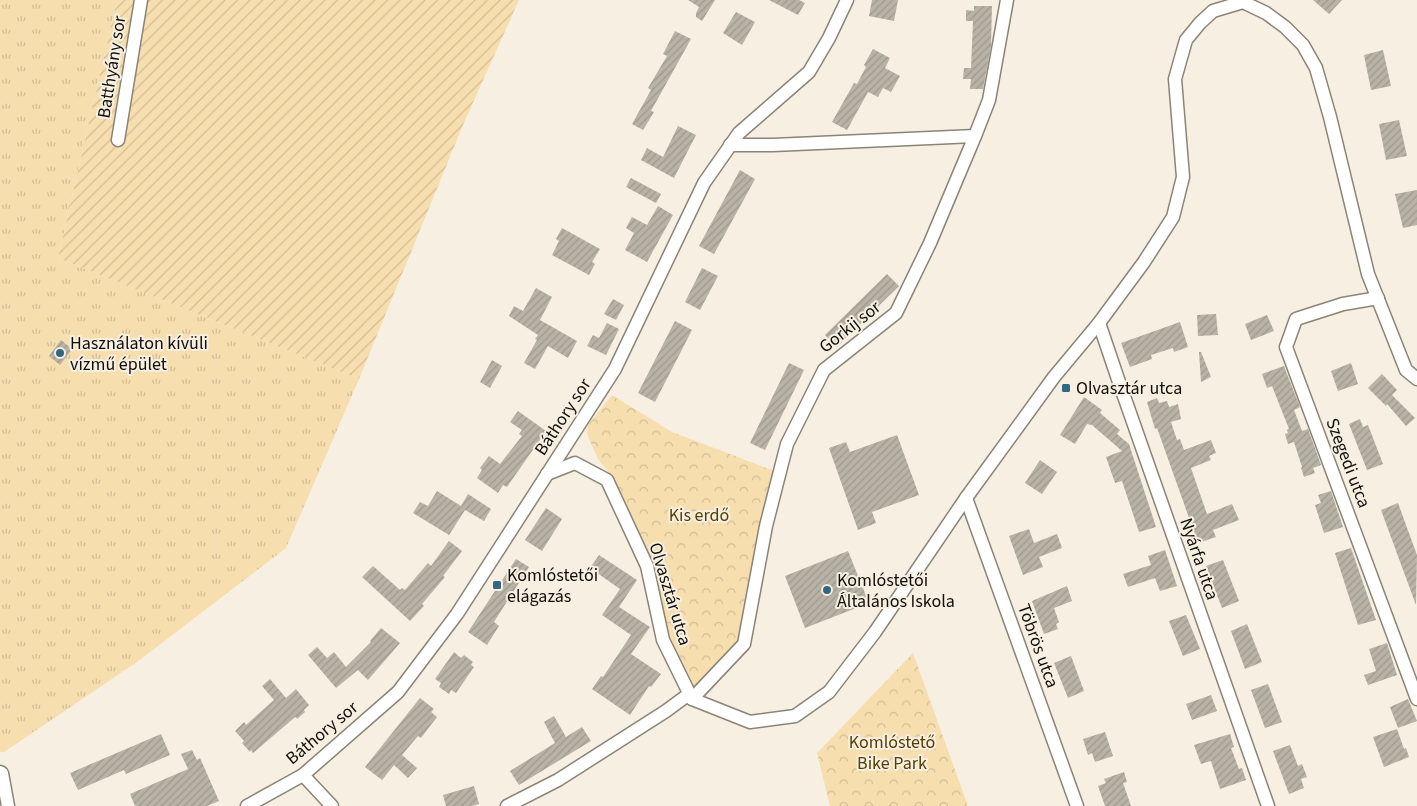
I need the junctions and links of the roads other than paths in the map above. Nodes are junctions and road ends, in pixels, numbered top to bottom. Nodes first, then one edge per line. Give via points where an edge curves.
1 (141, 0) edge
2 (847, 0) edge
3 (1007, 0) edge
4 (1244, 1) edge
5 (975, 136) junction
6 (118, 140) dead end
7 (730, 145) junction
8 (1378, 298) junction
9 (1099, 323) junction
10 (1417, 379) edge
11 (547, 474) junction
12 (966, 498) junction
13 (690, 696) junction
14 (1417, 699) edge
15 (0, 772) edge
16 (303, 775) junction
17 (8, 806) edge
18 (247, 806) edge
19 (332, 806) edge
20 (507, 806) edge
21 (1077, 806) edge
22 (1268, 806) edge

1 - 6 street, Batthyány sor
2 - 7 street, Báthory sor via 809,72 738,133
3 - 5 street, Gorkij sor via 989,100
4 - 8 street via 1285,27 1303,45 1316,68 1368,274
4 - 9 street via 1213,11 1186,40 1175,78 1183,177 1173,217
5 - 7 street
5 - 13 street, Gorkij sor via 930,243 896,313 824,370 787,444 766,526 744,644
7 - 11 street, Báthory sor via 704,183 615,369
8 - 10 street via 1406,370
8 - 14 street, Szegedi utca via 1343,304 1296,320 1286,347
9 - 12 street via 1054,377
9 - 22 street, Nyárfa utca
11 - 13 street, Olvasztár utca via 575,463 606,480 647,566 663,640
11 - 16 street, Báthory sor via 457,614 398,692
12 - 13 street via 875,632 828,692 795,716 750,722
12 - 21 street, Töbrös utca
13 - 20 street, Gorkij sor via 558,780
15 - 17 street
16 - 18 street, Báthory sor
16 - 19 street

